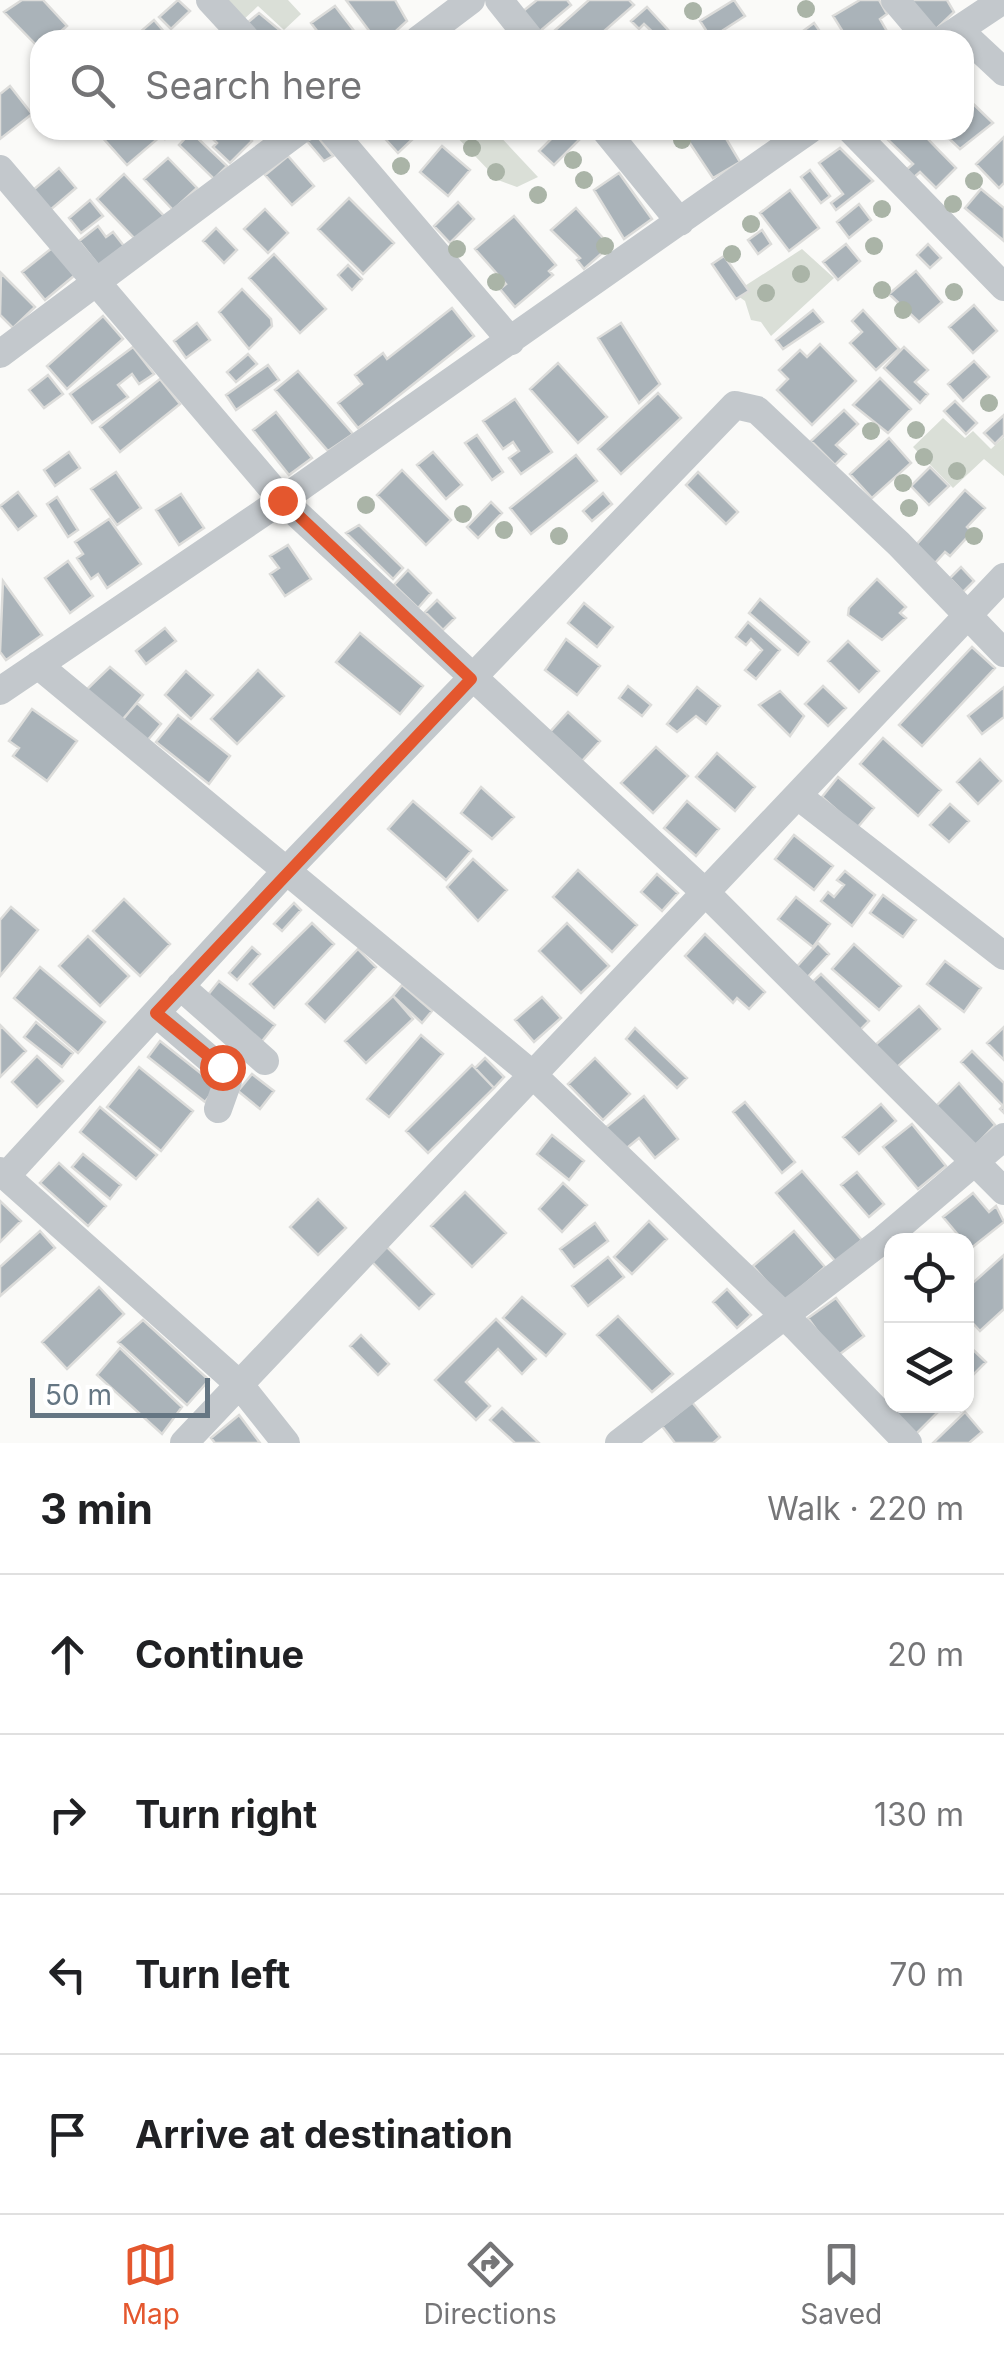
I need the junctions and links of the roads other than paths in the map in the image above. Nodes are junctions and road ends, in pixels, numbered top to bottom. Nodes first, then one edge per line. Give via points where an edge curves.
1 (210, 0) edge
2 (471, 0) edge
3 (499, 0) edge
4 (896, 0) edge
5 (1003, 0) edge
6 (238, 30) edge
7 (431, 30) edge
8 (523, 30) edge
9 (921, 30) edge
10 (958, 30) edge
11 (974, 51) edge
12 (1004, 72) edge
13 (287, 140) edge
14 (340, 140) edge
15 (613, 140) edge
16 (795, 140) edge
17 (860, 140) edge
18 (0, 169) edge
19 (680, 222) junction
20 (99, 283) junction
21 (1004, 287) edge
22 (511, 341) junction
23 (0, 354) edge
24 (282, 500) junction
25 (1004, 577) edge
26 (966, 614) junction
27 (1004, 653) edge
28 (38, 665) junction
29 (471, 679) junction
30 (0, 691) edge
31 (798, 796) junction
32 (288, 870) junction
33 (708, 895) junction
34 (1004, 956) edge
35 (180, 986) junction
36 (156, 1013) junction
37 (265, 1060) dead end
38 (533, 1075) junction
39 (218, 1109) dead end
40 (1004, 1137) edge
41 (975, 1160) junction
42 (3, 1174) edge
43 (1004, 1192) edge
44 (784, 1316) junction
45 (239, 1384) junction
46 (184, 1443) edge
47 (286, 1443) edge
48 (619, 1443) edge
49 (908, 1443) edge

1 - 6 street
2 - 7 street
3 - 8 street
4 - 9 street
5 - 10 street
11 - 12 street
13 - 20 street
14 - 22 street
15 - 19 street
16 - 19 street
17 - 21 street
18 - 20 street
19 - 22 street
20 - 23 street
20 - 24 street
22 - 24 street
24 - 28 street
24 - 29 street
25 - 26 street
26 - 27 street
26 - 29 street via 757,410 735,404
26 - 31 street
28 - 30 street
28 - 32 street
29 - 32 street
29 - 33 street
31 - 33 street
31 - 34 street
32 - 35 street
32 - 38 street
33 - 38 street
33 - 41 street
35 - 36 street
35 - 37 street
36 - 39 street via 222,1067 228,1081
36 - 42 street
38 - 44 street
38 - 45 street
40 - 41 street
41 - 43 street
41 - 44 street
42 - 45 street
44 - 48 street
44 - 49 street
45 - 46 street
45 - 47 street

